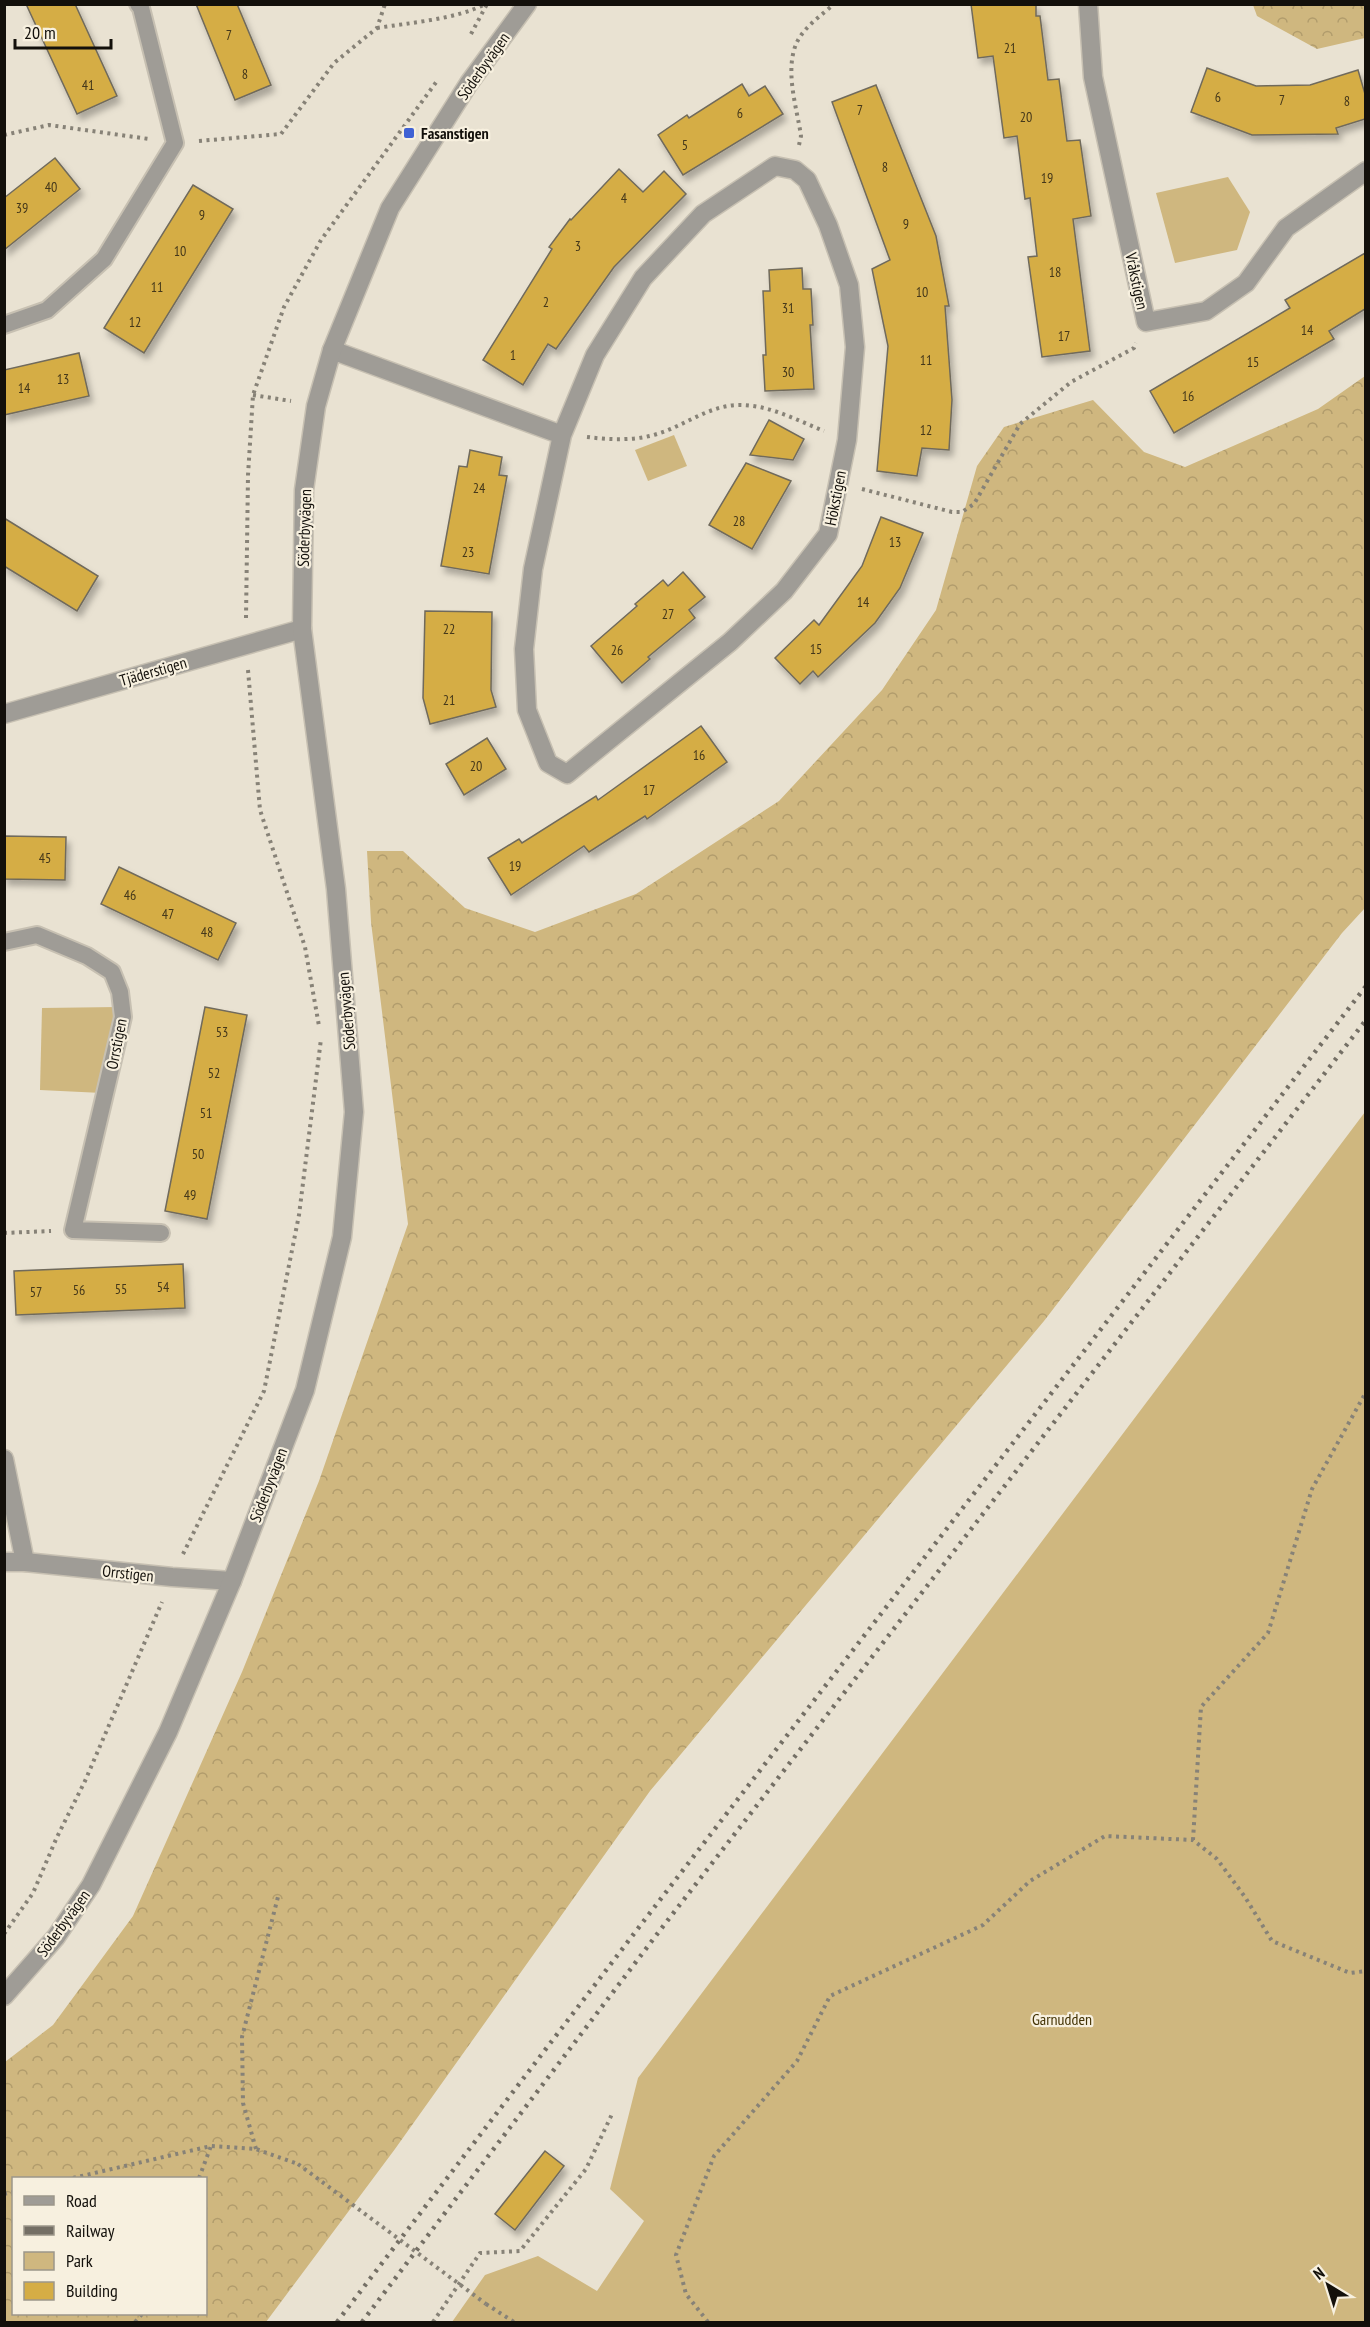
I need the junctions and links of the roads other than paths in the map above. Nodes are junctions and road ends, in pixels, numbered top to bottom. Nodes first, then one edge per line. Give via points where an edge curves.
1 (138, 4) edge
2 (527, 4) edge
3 (1088, 4) edge
4 (1365, 171) edge
5 (4, 325) edge
6 (332, 350) junction
7 (562, 435) junction
8 (302, 629) junction
9 (4, 714) edge
10 (4, 942) edge
11 (161, 1233) dead end
12 (4, 1459) edge
13 (4, 1562) edge
14 (25, 1562) junction
15 (232, 1581) junction
16 (4, 1996) edge

1 - 5 lane via 175,142 104,259 47,310
2 - 6 street, Söderbyvägen via 469,83 390,208
3 - 4 street, Vråkstigen via 1093,77 1146,322 1206,311 1246,283 1286,228
6 - 7 street
6 - 8 street, Söderbyvägen via 316,406 304,490
7 - 7 street, Hökstigen via 533,569 524,649 527,710 548,763 567,774 730,642 784,591 828,534 847,440 855,346 849,285 807,180 795,170 775,166 704,213 643,278 595,355
8 - 9 street, Tjäderstigen
8 - 15 street, Söderbyvägen via 336,889 354,1112 342,1237 305,1390
10 - 11 lane, Orrstigen via 37,935 87,956 112,972 120,992 123,1017 73,1230
12 - 14 street
13 - 14 street, Orrstigen
14 - 15 street, Orrstigen
15 - 16 street, Söderbyvägen via 168,1732 91,1885 56,1937

